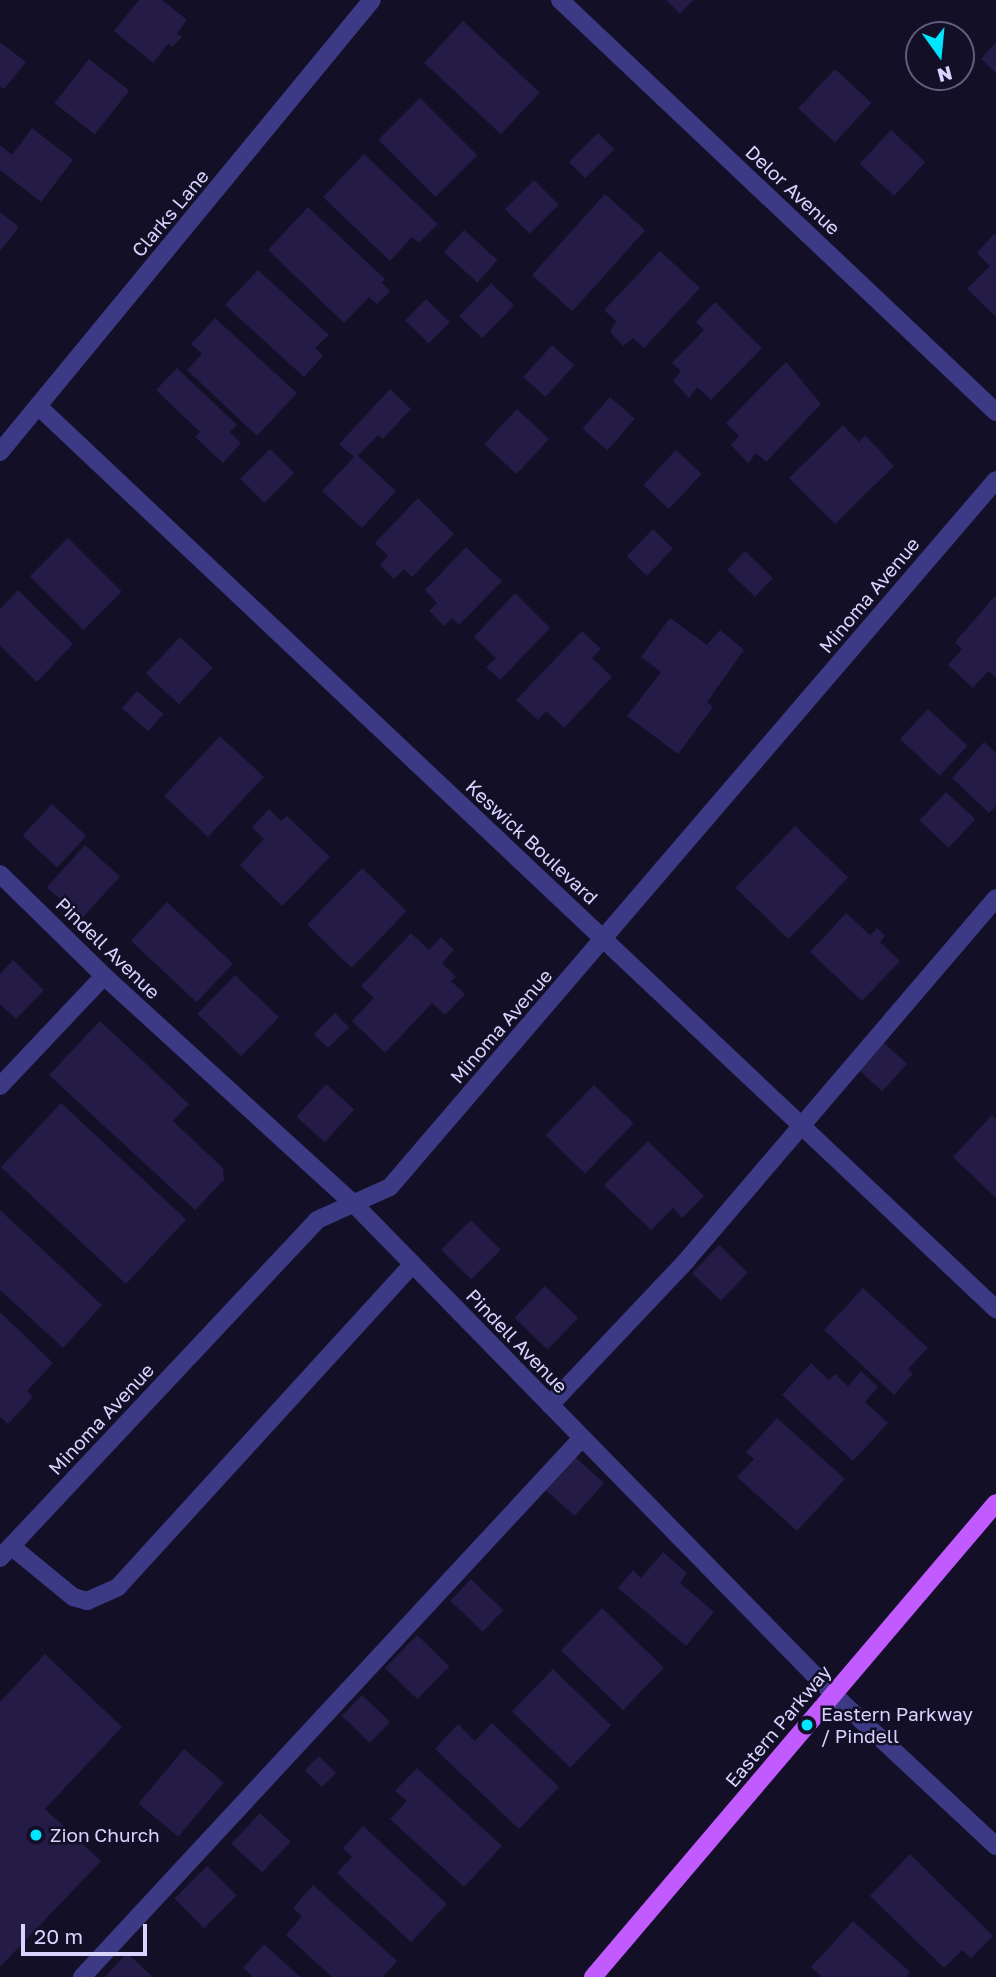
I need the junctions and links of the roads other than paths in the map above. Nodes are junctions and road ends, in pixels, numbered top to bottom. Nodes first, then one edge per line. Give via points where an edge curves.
1 (372, 0) edge
2 (560, 0) edge
3 (38, 406) junction
4 (996, 412) edge
5 (0, 452) edge
6 (996, 480) edge
7 (0, 874) edge
8 (996, 898) edge
9 (604, 939) junction
10 (104, 976) junction
11 (0, 1086) edge
12 (800, 1124) junction
13 (353, 1203) junction
14 (412, 1264) junction
15 (996, 1309) edge
16 (551, 1405) junction
17 (582, 1438) junction
18 (996, 1503) edge
19 (6, 1552) edge
20 (833, 1694) junction
21 (996, 1846) edge
22 (82, 1977) edge
23 (593, 1977) edge

1 - 3 street, Clarks Lane
2 - 4 street, Delor Avenue
3 - 5 street, Clarks Lane
3 - 9 street, Keswick Boulevard
6 - 9 street, Minoma Avenue
7 - 10 street, Pindell Avenue
8 - 12 street
9 - 12 street, Keswick Boulevard
9 - 13 street, Minoma Avenue via 390,1187
10 - 11 street
10 - 13 street, Pindell Avenue
12 - 15 street, Keswick Boulevard
12 - 16 street via 686,1261
13 - 14 street, Pindell Avenue
13 - 19 street, Minoma Avenue via 317,1220
14 - 16 street, Pindell Avenue
14 - 19 street via 111,1592 88,1601 73,1597
16 - 17 street, Pindell Avenue
17 - 20 street, Pindell Avenue
17 - 22 street
18 - 20 main road, Eastern Parkway
20 - 21 street, Pindell Avenue
20 - 23 main road, Eastern Parkway

